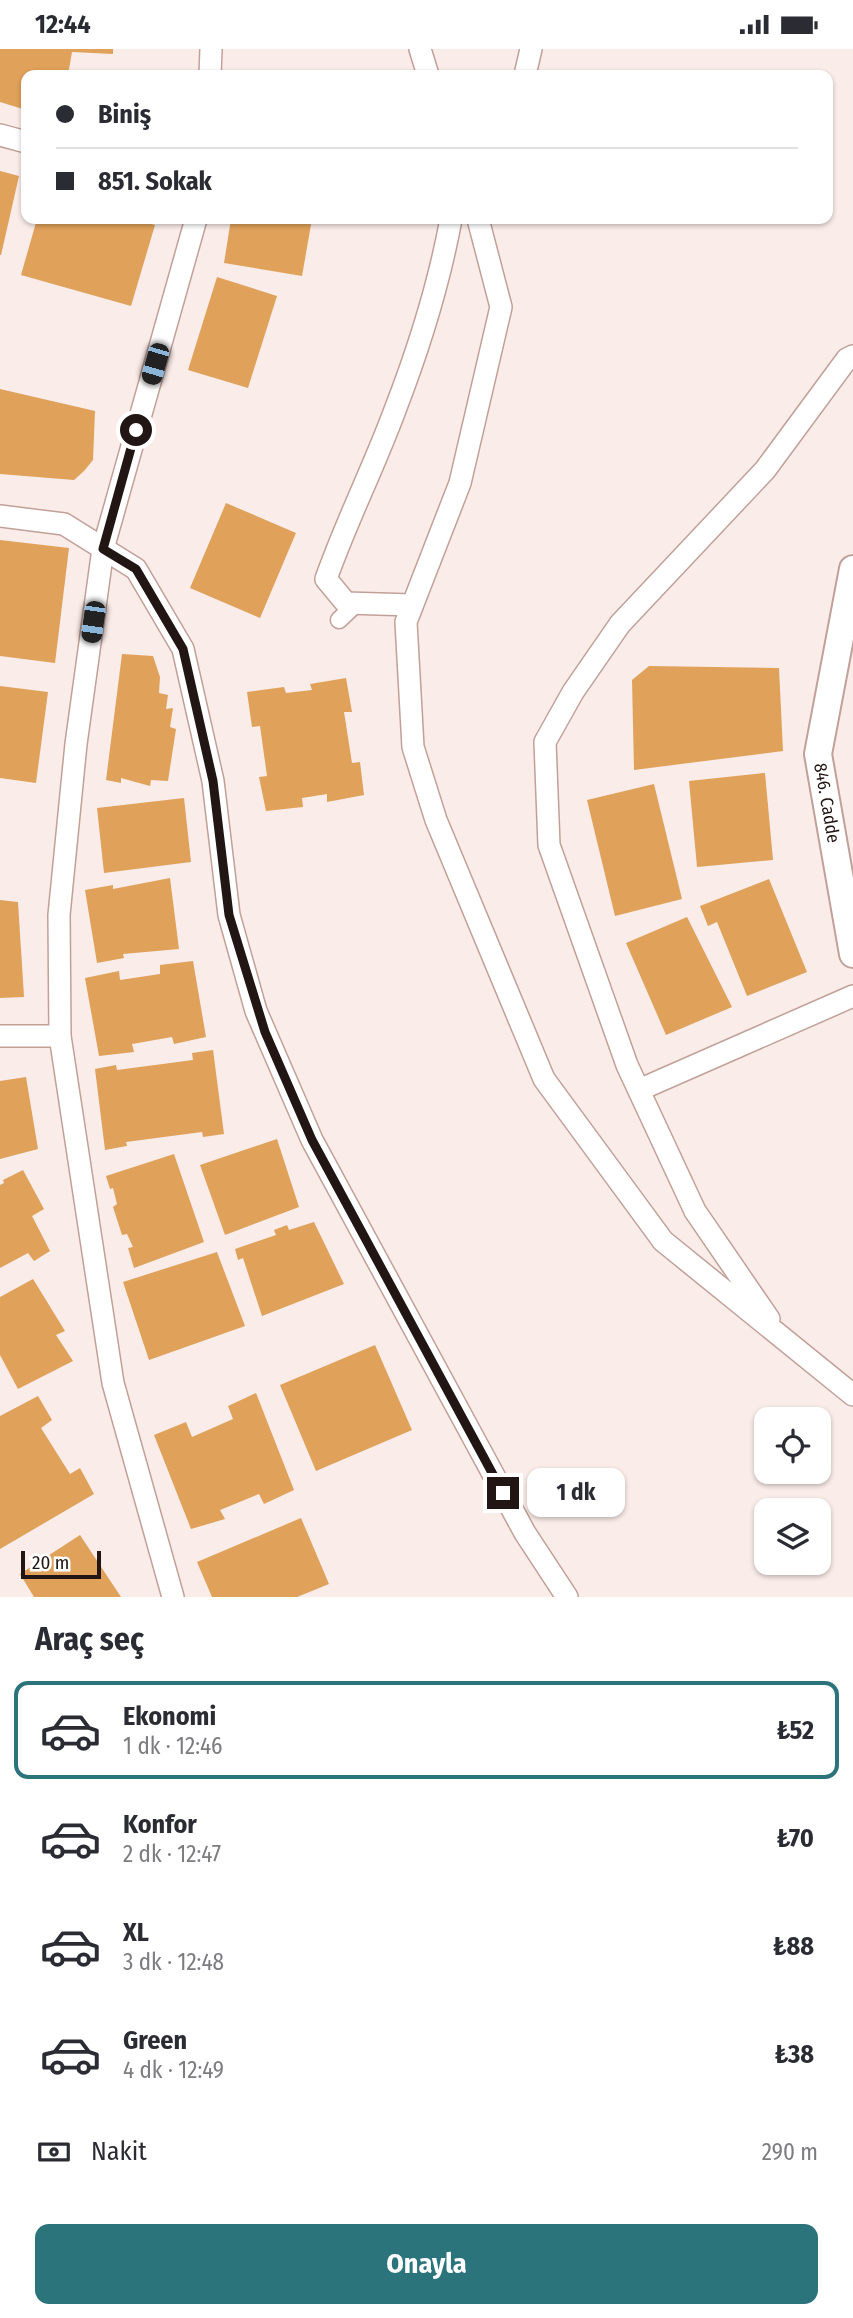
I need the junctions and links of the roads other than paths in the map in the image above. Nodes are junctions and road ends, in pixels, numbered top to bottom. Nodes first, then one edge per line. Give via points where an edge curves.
1 (211, 49) edge
2 (420, 49) edge
3 (531, 49) edge
4 (210, 70) edge
5 (426, 70) edge
6 (526, 70) edge
7 (0, 135) edge
8 (21, 141) edge
9 (195, 224) edge
10 (450, 224) edge
11 (479, 224) edge
12 (853, 356) edge
13 (0, 516) edge
14 (103, 549) junction
15 (853, 569) edge
16 (358, 603) junction
17 (412, 605) junction
18 (339, 620) dead end
19 (853, 954) edge
20 (853, 996) edge
21 (0, 1036) edge
22 (60, 1036) junction
23 (639, 1090) junction
24 (785, 1341) junction
25 (853, 1395) edge
26 (173, 1597) edge
27 (568, 1597) edge

1 - 4 street
2 - 5 street
3 - 6 street
7 - 8 street
9 - 14 street
10 - 16 street via 440,276 395,412 326,579 346,603
11 - 17 street via 501,307 460,483
12 - 23 street via 765,470 620,624 545,742 549,845
13 - 14 street via 64,524
14 - 22 street via 76,744 59,915
14 - 27 street via 136,569 183,649 213,781 229,915 256,1010 312,1140 519,1522
15 - 19 street, 846. Cadde via 818,754
16 - 17 street
16 - 18 street
17 - 24 street via 406,622 414,747 436,820 544,1079 663,1241
20 - 23 street
21 - 22 street
22 - 26 street via 113,1383
23 - 24 street via 695,1211
24 - 25 street

